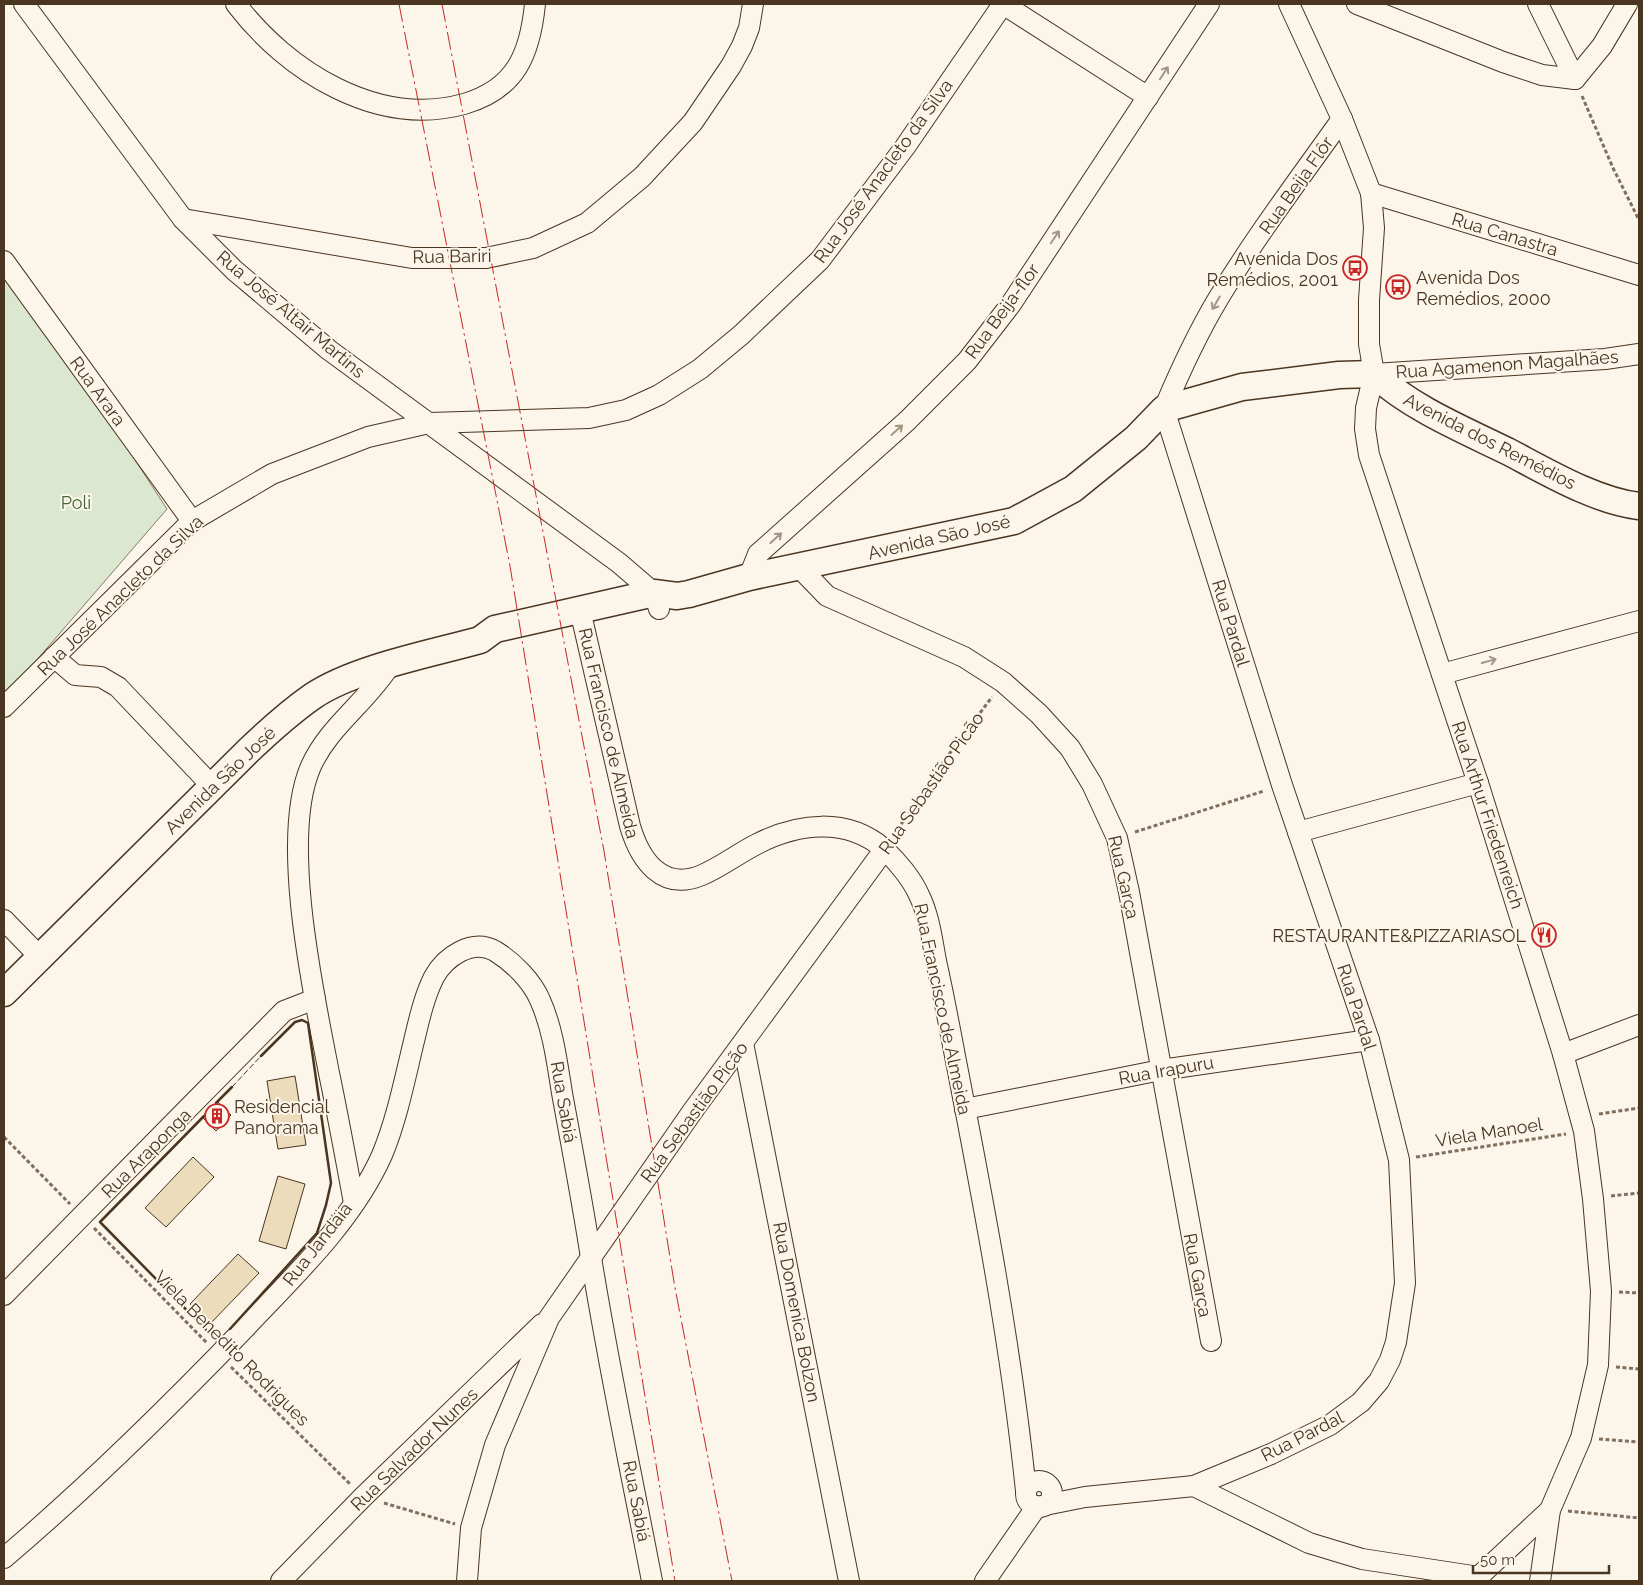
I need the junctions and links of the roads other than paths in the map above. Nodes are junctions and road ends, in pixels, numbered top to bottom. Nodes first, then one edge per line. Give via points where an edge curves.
1 (24, 4) edge
2 (236, 4) edge
3 (535, 4) edge
4 (753, 4) edge
5 (1003, 4) edge
6 (1209, 4) edge
7 (1289, 4) edge
8 (1357, 4) edge
9 (1538, 4) edge
10 (1627, 4) edge
11 (1575, 79) junction
12 (1148, 97) junction
13 (1342, 119) junction
14 (1371, 193) junction
15 (183, 219) junction
16 (4, 261) edge
17 (1639, 275) edge
18 (1639, 354) edge
19 (1374, 374) junction
20 (1164, 409) junction
21 (429, 423) junction
22 (1639, 506) edge
23 (192, 521) junction
24 (619, 563) junction
25 (799, 567) junction
26 (749, 578) junction
27 (663, 599) junction
28 (630, 607) junction
29 (582, 618) junction
30 (1639, 621) edge
31 (54, 657) junction
32 (390, 665) junction
33 (1442, 674) junction
34 (4, 707) edge
35 (1478, 783) junction
36 (212, 786) junction
37 (1298, 832) junction
38 (884, 850) junction
39 (4, 920) edge
40 (41, 958) junction
41 (4, 993) edge
42 (315, 999) junction
43 (1639, 1025) edge
44 (1369, 1040) junction
45 (743, 1043) junction
46 (1564, 1054) junction
47 (1161, 1070) junction
48 (965, 1108) junction
49 (354, 1203) junction
50 (590, 1258) junction
51 (4, 1295) edge
52 (549, 1318) junction
53 (1211, 1341) dead end
54 (486, 1379) junction
55 (513, 1400) junction
56 (1194, 1486) junction
57 (1039, 1494) junction
58 (1550, 1510) junction
59 (4, 1558) edge
60 (1476, 1579) edge
61 (281, 1581) edge
62 (467, 1581) edge
63 (652, 1581) edge
64 (849, 1581) edge
65 (985, 1581) edge
66 (1540, 1581) edge

1 - 15 street, Rua José Altair Martins
2 - 3 street via 270,41 331,85 378,105 427,111 474,101 494,92 511,78 528,44
4 - 15 street, Rua Bariri via 742,46 693,122 642,177 587,223 533,248 486,258 412,258
5 - 12 street
5 - 21 street, Rua José Anacleto da Silva via 904,147 820,260 700,369 660,395 626,410 589,418
12 -> 6 street, Rua Beija-flor
7 - 13 street
8 - 11 street via 1503,62 1542,75
9 - 11 street
10 - 11 street via 1602,46
26 -> 12 street, Rua Beija-flor via 758,554 907,421 967,360 1011,304
13 - 14 street
13 -> 20 street, Rua Beija Flôr via 1218,299 1187,355
14 - 17 street, Rua Canastra
14 - 19 street via 1374,228 1369,344
15 - 21 street, Rua José Altair Martins via 234,270 329,350
16 - 23 street, Rua Arara
18 - 19 street, Rua Agamenon Magalhães via 1596,360
19 - 20 main road via 1338,375 1242,387
19 - 22 main road, Avenida dos Remédios via 1395,393 1424,410 1595,493
19 - 33 street, Rua Arthur Friedenreich via 1366,408 1369,455
20 - 25 main road, Avenida São José via 1136,438 1073,489 1014,521
20 - 37 street, Rua Pardal
21 - 23 street, Rua José Anacleto da Silva via 368,437 272,474
21 - 24 street, Rua José Altair Martins
23 - 31 street, Rua José Anacleto da Silva
24 - 27 street, Rua José Altair Martins
24 - 28 street
25 - 26 main road, Avenida São José
25 - 47 street, Rua Garça via 827,596 964,657 1003,682 1070,748 1092,784 1117,838
26 - 27 main road, Avenida São José
27 - 28 main road, Avenida São José
28 - 29 main road, Avenida São José
29 - 32 main road, Avenida São José via 498,646 480,640
29 - 38 street, Rua Francisco de Almeida via 630,826 636,846 656,871 683,879 701,875 760,843 795,829 816,826 852,830
33 -> 30 street
31 - 34 street, Rua José Anacleto da Silva
31 - 36 street via 75,675 101,677 118,687
32 - 36 main road, Avenida São José via 355,675 314,695 285,717
32 - 42 street, Rua Jandáia via 377,685 319,750 310,768 304,793 299,823 300,880
33 - 35 street, Rua Arthur Friedenreich
35 - 37 street
35 - 46 street, Rua Arthur Friedenreich
36 - 40 main road, Avenida São José
37 - 44 street, Rua Pardal
38 - 45 street, Rua Sebastião Picão
38 - 48 street, Rua Francisco de Almeida via 920,896 931,932
39 - 40 street
40 - 41 main road, Avenida São José
42 - 49 street, Rua Jandáia
42 - 51 street, Rua Araponga via 284,1011
43 - 46 street
44 - 47 street, Rua Irapuru
44 - 56 street, Rua Pardal via 1399,1160 1405,1283 1396,1342 1379,1381 1361,1402 1330,1425
45 - 50 street, Rua Sebastião Picão
45 - 64 street, Rua Domenica Bolzon
46 - 58 street, Rua Arthur Friedenreich via 1582,1124 1593,1199 1601,1322 1598,1365 1581,1438
47 - 48 street, Rua Irapuru
47 - 53 street, Rua Garça
48 - 57 street, Rua Francisco de Almeida via 1012,1376 1023,1458
49 - 50 street, Rua Sabiá via 389,1137 433,978 453,955 472,948 489,949 529,982 539,998 552,1036
49 - 59 street, Rua Jandáia via 290,1280 219,1355 129,1445
50 - 52 street, Rua Sebastião Picão
50 - 63 street, Rua Sabiá
52 - 54 street, Rua Salvador Nunes
52 - 55 street, Rua Sebastião Picão
54 - 55 street
54 - 61 street, Rua Salvador Nunes
55 - 62 street, Rua Sebastião Picão via 495,1445 471,1528
56 - 57 street via 1085,1497
56 - 60 street via 1309,1543 1362,1559
57 - 65 street
58 - 60 street
58 - 66 street, Rua Arthur Friedenreich

